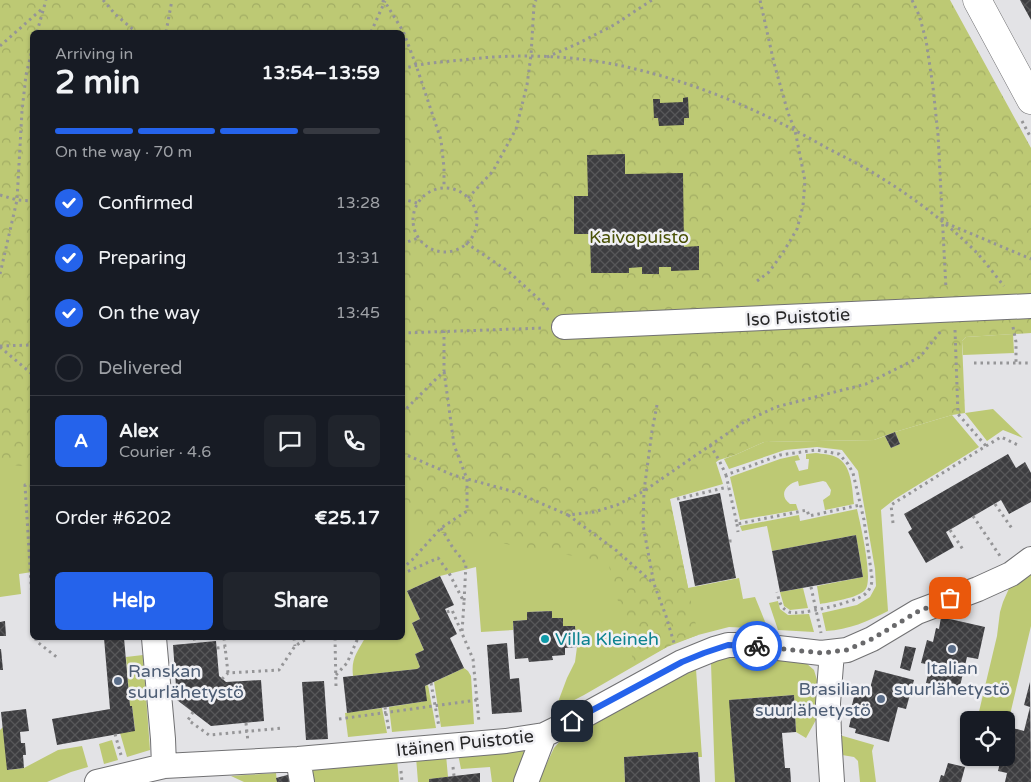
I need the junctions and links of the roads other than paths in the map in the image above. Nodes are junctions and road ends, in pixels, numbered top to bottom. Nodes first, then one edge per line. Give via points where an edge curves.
1 (977, 0) edge
2 (1031, 100) edge
3 (1026, 306) edge
4 (564, 327) road end
5 (1031, 560) edge
6 (154, 640) edge
7 (827, 645) junction
8 (544, 734) junction
9 (164, 766) junction
10 (300, 771) edge
11 (97, 782) edge
12 (526, 782) edge
13 (832, 782) edge

1 - 2 street
3 - 4 street, Iso Puistotie
5 - 7 street, Itäinen Puistotie via 1011,574 917,612 847,650
6 - 9 street
7 - 8 street, Itäinen Puistotie via 821,653 753,645 728,645 714,649 682,662
7 - 13 street
8 - 10 street, Itäinen Puistotie
8 - 12 street
9 - 10 street, Itäinen Puistotie
9 - 11 street, Itäinen Puistotie

